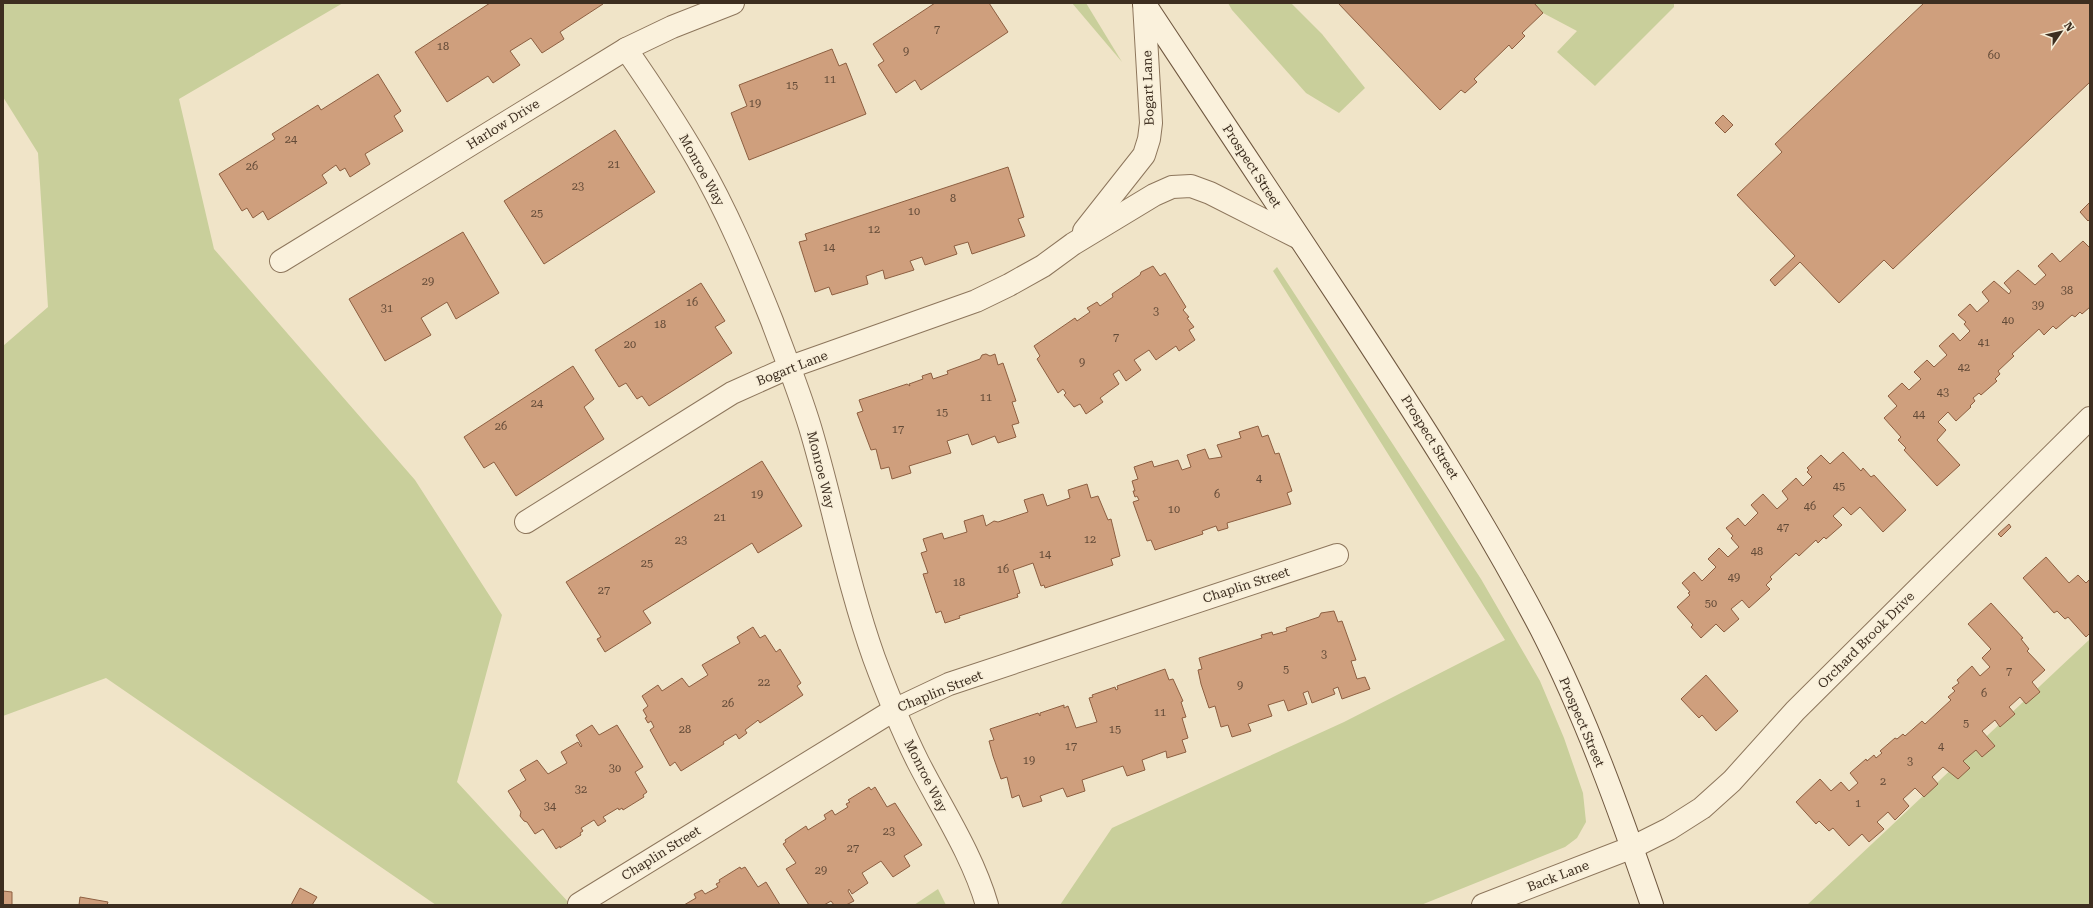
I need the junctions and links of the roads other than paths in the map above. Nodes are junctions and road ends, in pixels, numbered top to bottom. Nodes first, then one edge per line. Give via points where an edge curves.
1 (733, 3) edge
2 (1144, 3) edge
3 (626, 49) junction
4 (1300, 238) junction
5 (1073, 244) junction
6 (281, 261) dead end
7 (790, 367) junction
8 (2090, 418) edge
9 (526, 522) dead end
10 (1337, 555) dead end
11 (894, 710) junction
12 (1633, 847) junction
13 (579, 904) dead end
14 (987, 905) edge
15 (1483, 905) edge
16 (1652, 905) edge

1 - 3 street, Harlow Drive via 672,27
2 - 4 street, Prospect Street
2 - 5 street, Bogart Lane via 1151,123 1149,140 1144,155
3 - 6 street, Harlow Drive
3 - 7 street, Monroe Way via 670,113 723,207 748,261
4 - 5 street, Bogart Lane via 1191,186 1172,187 1154,195
4 - 12 street, Prospect Street via 1447,463 1521,594 1570,690
5 - 7 street, Bogart Lane via 1043,266 976,301
7 - 9 street, Bogart Lane via 732,393
7 - 11 street, Monroe Way via 810,427 858,610
8 - 12 street, Orchard Brook Drive via 1795,711 1732,781 1702,808 1669,829
10 - 11 street, Chaplin Street via 949,684
11 - 13 street, Chaplin Street
11 - 14 street, Monroe Way via 917,760 969,856
12 - 15 street, Back Lane
12 - 16 street, Prospect Street

